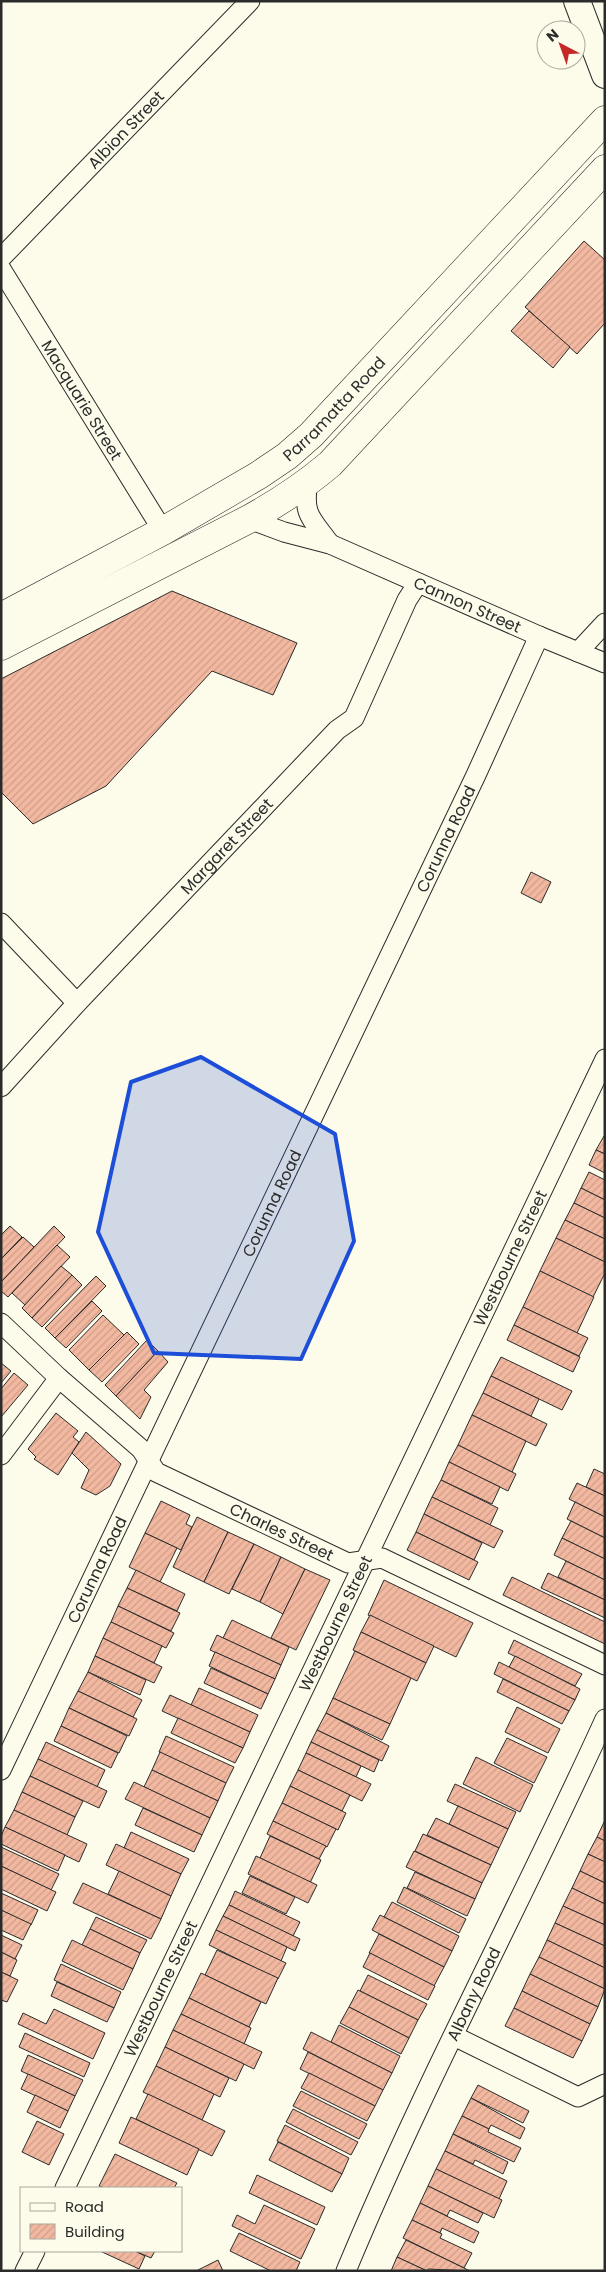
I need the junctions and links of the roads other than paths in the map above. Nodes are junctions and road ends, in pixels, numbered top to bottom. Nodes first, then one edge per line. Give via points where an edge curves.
1 (250, 1) edge
2 (577, 1) edge
3 (605, 75) edge
4 (605, 120) edge
5 (605, 169) edge
6 (1, 258) edge
7 (1, 269) edge
8 (308, 482) junction
9 (249, 519) junction
10 (164, 531) junction
11 (330, 544) junction
12 (418, 583) junction
13 (1, 617) edge
14 (605, 623) edge
15 (539, 636) junction
16 (1, 646) edge
17 (578, 652) junction
18 (605, 663) edge
19 (1, 923) edge
20 (77, 1003) junction
21 (605, 1059) edge
22 (1, 1087) edge
23 (1, 1323) edge
24 (59, 1378) junction
25 (1, 1455) edge
26 (148, 1460) junction
27 (365, 1561) junction
28 (605, 1665) edge
29 (605, 1719) edge
30 (1, 1770) edge
31 (454, 2036) junction
32 (605, 2084) edge
33 (65, 2187) edge
34 (34, 2252) edge
35 (25, 2271) edge
36 (346, 2271) edge

1 - 6 street, Albion Street
2 - 3 street
4 - 10 highway, Parramatta Road via 311,435 266,470
5 - 8 highway via 330,464
7 - 10 street, Macquarie Street
8 - 9 highway
8 - 11 street, Cannon Street via 305,500 308,514
9 - 11 street, Cannon Street
9 - 16 highway
10 - 13 highway, Parramatta Road
11 - 12 street, Cannon Street
12 - 15 street, Cannon Street
12 - 20 street, Margaret Street via 407,600 354,718 337,730
14 - 17 street
15 - 17 street, Cannon Street
15 - 26 street, Corunna Road via 472,784
17 - 18 street, Cannon Street
19 - 20 street
20 - 22 street, Margaret Street
21 - 27 street, Westbourne Street
23 - 24 street, Charles Street
24 - 25 street
24 - 26 street, Charles Street via 140,1449
26 - 27 street, Charles Street via 156,1472 339,1559 348,1563
26 - 30 street, Corunna Road
27 - 28 street, Charles Street via 382,1558
27 - 33 street, Westbourne Street
29 - 31 street, Albany Road
31 - 32 street via 578,2097
31 - 36 street, Albany Road
34 - 35 street

